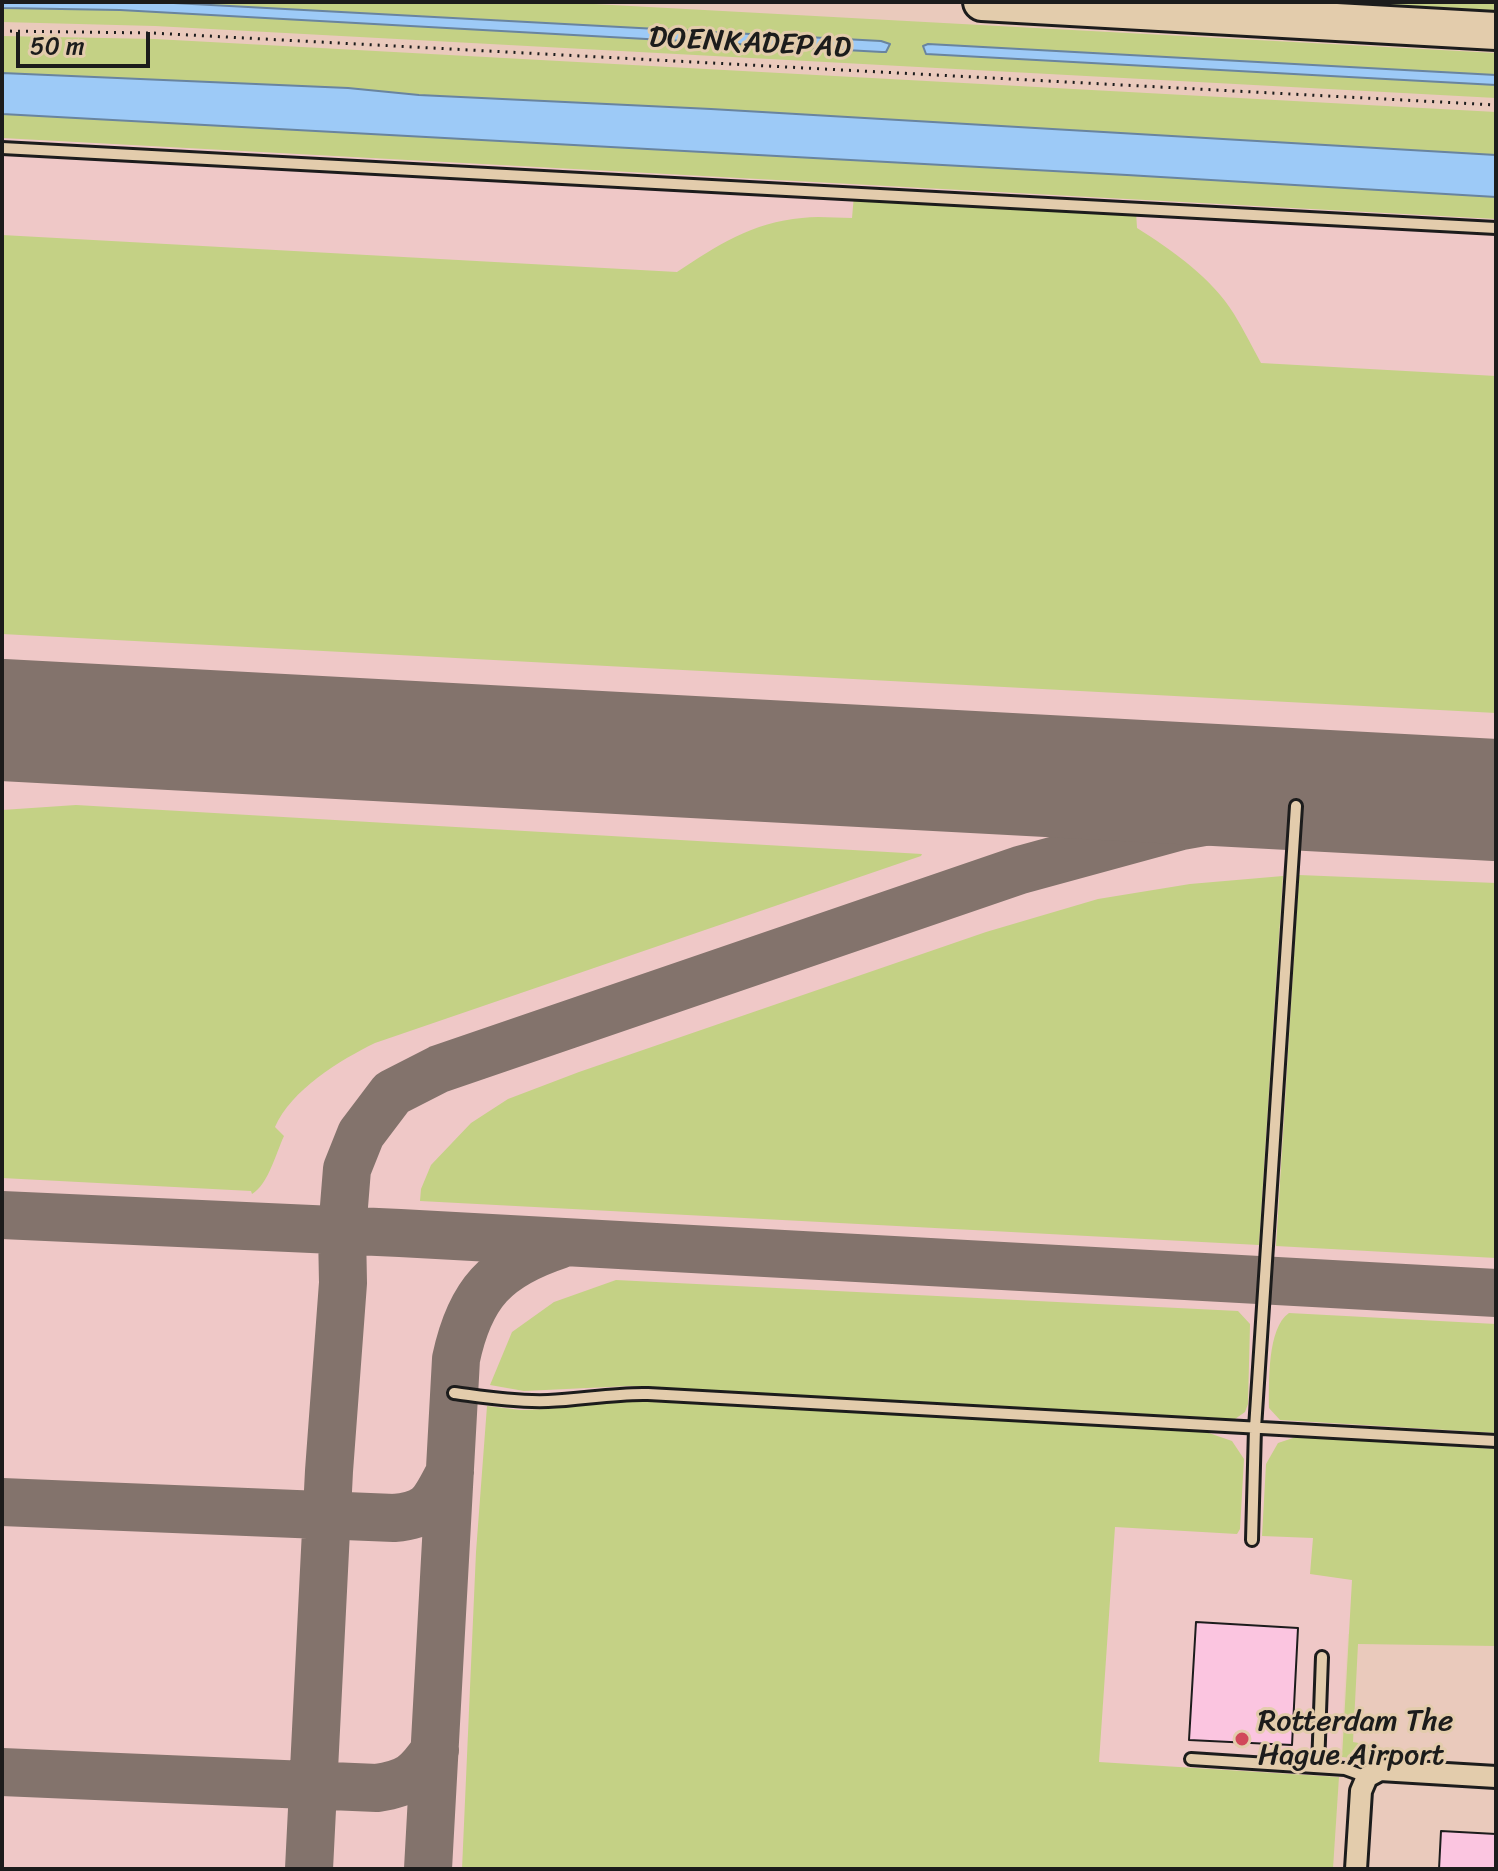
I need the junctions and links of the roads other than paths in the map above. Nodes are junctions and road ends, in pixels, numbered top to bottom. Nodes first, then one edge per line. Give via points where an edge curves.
1 (982, 2) edge
2 (1496, 31) edge
3 (2, 148) edge
4 (1496, 228) edge
5 (1296, 806) dead end
6 (454, 1393) dead end
7 (1255, 1428) junction
8 (1496, 1441) edge
9 (1252, 1540) dead end
10 (1322, 1657) dead end
11 (1191, 1759) dead end
12 (1318, 1767) junction
13 (1367, 1777) junction
14 (1496, 1777) edge
15 (1356, 1869) edge

1 - 2 highway
3 - 4 lane
5 - 7 lane
6 - 7 lane via 550,1401 648,1394
7 - 8 lane
7 - 9 lane
10 - 12 lane
11 - 12 lane
12 - 13 lane
13 - 14 street via 1380,1770
13 - 15 street via 1361,1791

